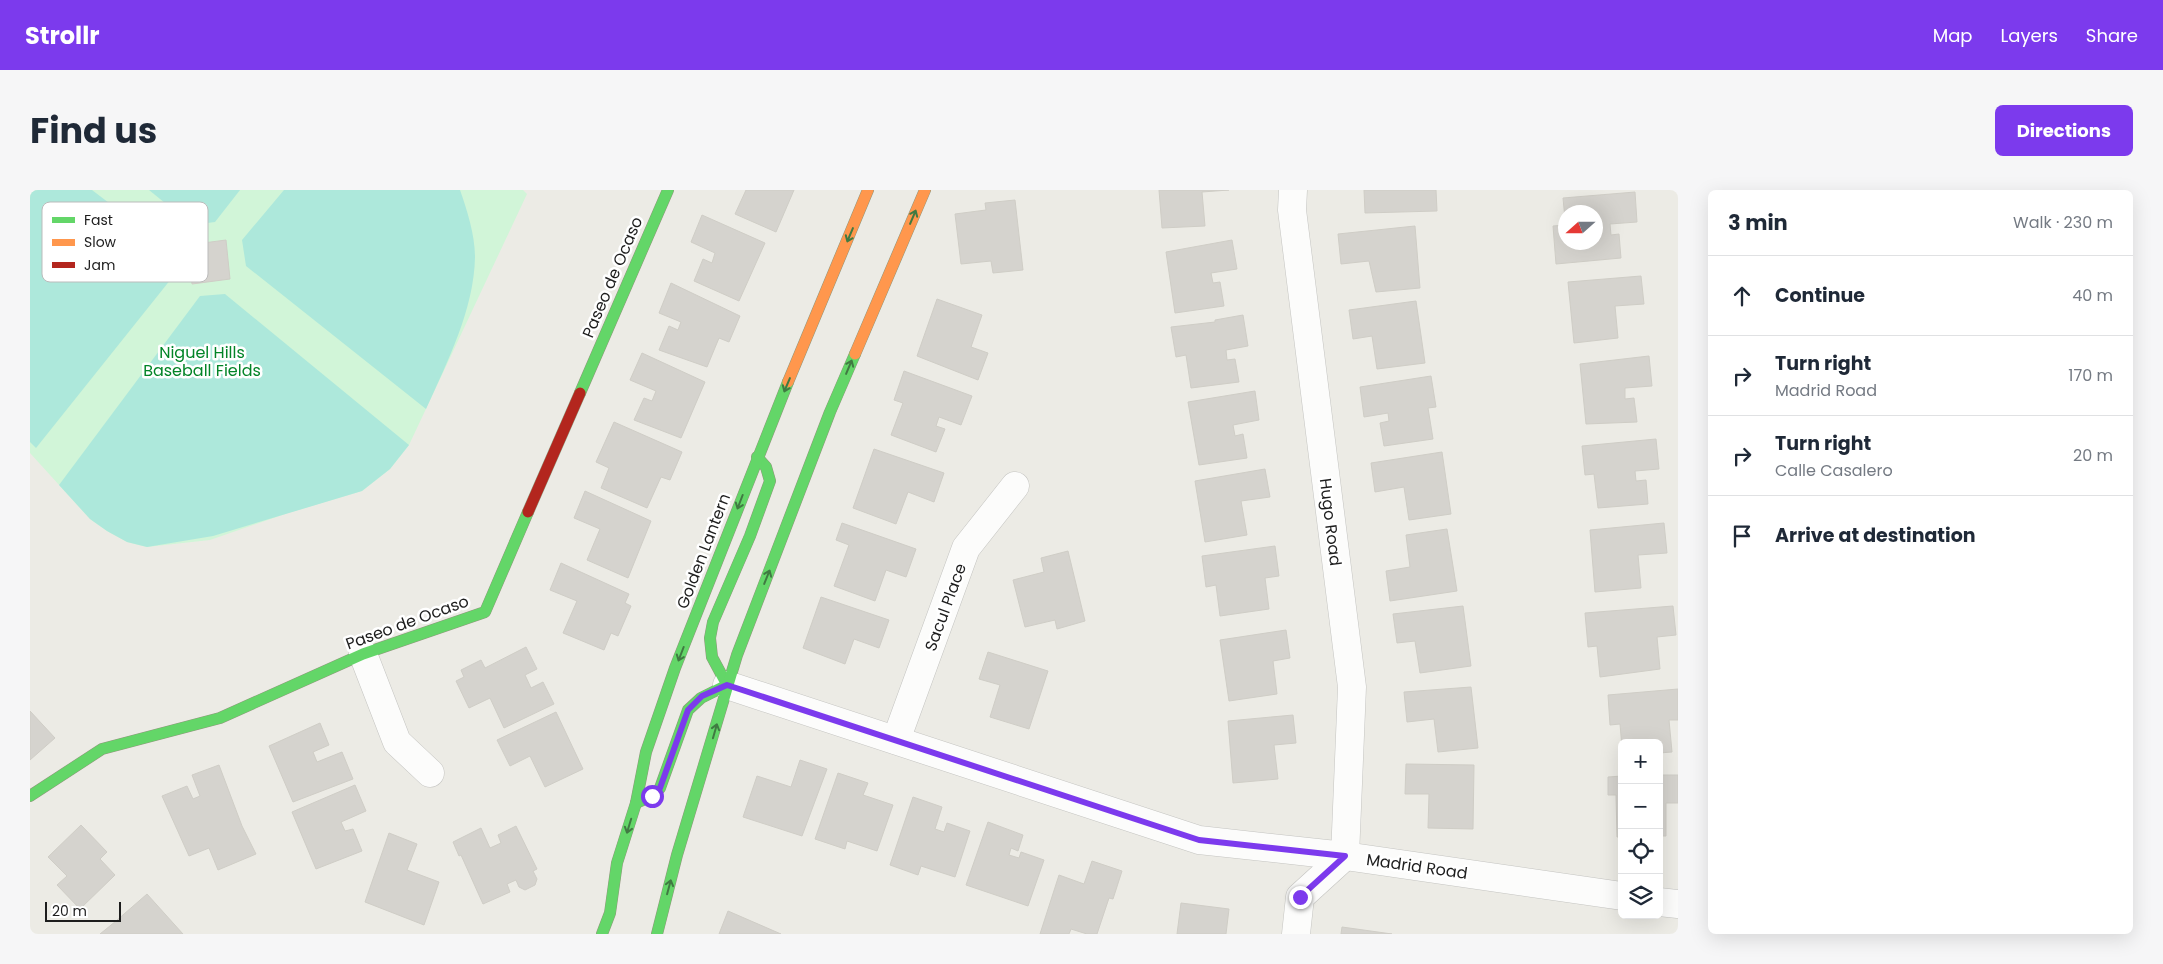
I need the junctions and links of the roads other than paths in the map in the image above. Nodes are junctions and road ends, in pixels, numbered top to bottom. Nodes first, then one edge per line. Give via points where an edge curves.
1 (668, 190) edge
2 (868, 190) edge
3 (925, 190) edge
4 (1292, 190) edge
5 (758, 457) junction
6 (1015, 486) dead end
7 (363, 654) junction
8 (727, 685) junction
9 (896, 740) junction
10 (430, 773) dead end
11 (30, 796) edge
12 (636, 803) junction
13 (1345, 856) junction
14 (1618, 895) edge
15 (1663, 902) edge
16 (1678, 904) edge
17 (602, 934) edge
18 (656, 934) edge
19 (1296, 934) edge

1 - 7 main road, Paseo de Ocaso via 484,612
2 -> 5 main road, Golden Lantern
8 -> 3 main road via 830,412
4 - 13 street, Hugo Road via 1293,220 1352,687
5 - 8 main road via 766,467 770,481 713,622 710,638 712,657
5 -> 12 main road, Golden Lantern via 675,668 646,752
6 - 9 street, Sacul Place via 966,548
7 - 10 street via 397,742
7 - 11 main road, Paseo de Ocaso via 220,718 102,749
8 - 9 street, Madrid Road
8 - 12 main road via 694,702 688,710 660,788 652,796
18 -> 8 main road
9 - 13 street, Madrid Road via 1199,840
12 -> 17 main road, Golden Lantern via 617,863 610,913
13 - 14 street, Madrid Road
13 - 19 street via 1300,897
15 - 16 street

